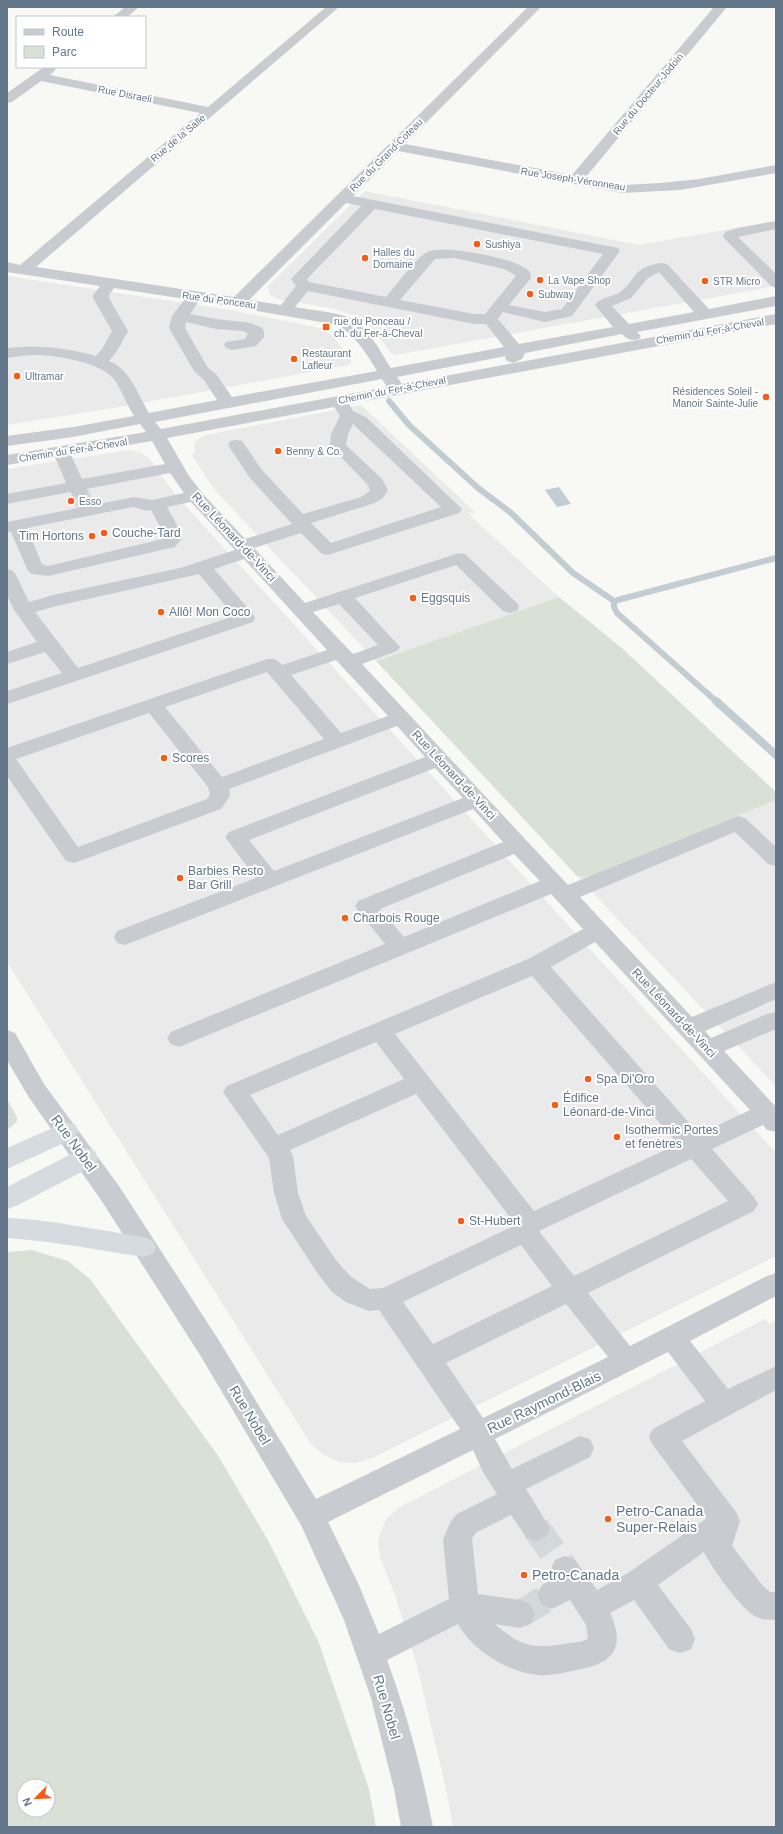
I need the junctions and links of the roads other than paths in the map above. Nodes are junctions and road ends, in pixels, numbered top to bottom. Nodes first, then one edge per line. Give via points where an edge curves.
1 (133, 7) edge
2 (333, 7) edge
3 (535, 7) edge
4 (721, 7) edge
5 (120, 16) edge
6 (51, 68) edge
7 (39, 77) junction
8 (7, 99) edge
9 (210, 111) junction
10 (395, 146) junction
11 (776, 169) edge
12 (575, 181) junction
13 (343, 198) junction
14 (372, 203) junction
15 (776, 225) edge
16 (7, 267) edge
17 (23, 270) junction
18 (776, 283) edge
19 (110, 284) junction
20 (304, 286) junction
21 (194, 297) junction
22 (776, 301) edge
23 (238, 302) junction
24 (390, 302) junction
25 (285, 310) junction
26 (495, 313) junction
27 (705, 314) junction
28 (180, 316) junction
29 (776, 318) edge
30 (625, 328) junction
31 (641, 343) junction
32 (232, 345) dead end
33 (515, 349) junction
34 (7, 353) edge
35 (99, 362) junction
36 (386, 373) junction
37 (438, 381) junction
38 (397, 389) junction
39 (338, 400) junction
40 (226, 403) junction
41 (349, 415) junction
42 (145, 418) junction
43 (157, 435) junction
44 (7, 441) edge
45 (236, 445) dead end
46 (61, 452) junction
47 (7, 460) edge
48 (175, 467) junction
49 (132, 475) junction
50 (196, 496) junction
51 (7, 499) edge
52 (82, 499) junction
53 (152, 505) junction
54 (302, 523) junction
55 (12, 526) edge
56 (245, 549) junction
57 (203, 568) junction
58 (7, 577) edge
59 (343, 597) junction
60 (510, 608) dead end
61 (23, 610) junction
62 (302, 610) junction
63 (49, 644) junction
64 (344, 657) junction
65 (7, 658) edge
66 (278, 673) junction
67 (74, 676) junction
68 (7, 698) edge
69 (153, 705) junction
70 (401, 718) junction
71 (337, 742) junction
72 (7, 755) edge
73 (439, 759) junction
74 (7, 761) edge
75 (218, 786) junction
76 (477, 800) junction
77 (518, 844) junction
78 (776, 859) edge
79 (270, 881) junction
80 (560, 889) junction
81 (598, 931) junction
82 (125, 937) dead end
83 (400, 947) junction
84 (536, 965) junction
85 (776, 990) edge
86 (776, 1020) edge
87 (689, 1028) junction
88 (380, 1031) junction
89 (179, 1038) dead end
90 (7, 1039) edge
91 (707, 1048) junction
92 (420, 1082) junction
93 (771, 1118) edge
94 (66, 1131) junction
95 (274, 1146) junction
96 (694, 1146) junction
97 (86, 1158) junction
98 (7, 1159) edge
99 (7, 1199) edge
100 (7, 1228) edge
101 (527, 1228) junction
102 (143, 1247) junction
103 (776, 1284) edge
104 (570, 1289) junction
105 (386, 1298) junction
106 (672, 1338) junction
107 (428, 1358) junction
108 (626, 1361) junction
109 (776, 1377) edge
110 (724, 1405) junction
111 (479, 1434) junction
112 (580, 1448) dead end
113 (512, 1492) junction
114 (311, 1516) junction
115 (726, 1521) junction
116 (536, 1528) tunnel mouth
117 (564, 1582) tunnel mouth
118 (638, 1582) junction
119 (465, 1606) junction
120 (776, 1606) edge
121 (592, 1608) junction
122 (520, 1614) tunnel mouth
123 (680, 1639) dead end
124 (370, 1653) junction
125 (417, 1827) edge

1 - 5 street
2 - 9 street, Rue de la Salle
3 - 10 street, Rue du Grand-Coteau
4 - 12 street, Rue du Docteur-Jodoin
6 - 7 street
7 - 8 street
7 - 9 street, Rue Disraeli
9 - 17 street, Rue de la Salle
10 - 12 street, Rue Joseph-Véronneau
10 - 13 street, Rue du Grand-Coteau
11 - 12 street, Rue Joseph-Véronneau via 654,189 622,189
13 - 14 street
13 - 23 street, Rue du Grand-Coteau
14 - 20 street via 298,278
14 - 26 street via 613,251 567,314 545,317
15 - 18 street via 738,232 730,237
16 - 17 street, Rue du Ponceau
17 - 19 street, Rue du Ponceau
19 - 21 street, Rue du Ponceau
19 - 35 street via 101,298 120,331 109,351
20 - 24 street
20 - 25 street
21 - 23 street, Rue du Ponceau
21 - 28 street
22 - 27 street, Chemin du Fer-à-Cheval
23 - 25 street, Rue du Ponceau
24 - 26 street via 467,318
24 - 26 street via 430,256 446,253 509,265 523,273 523,278
25 - 36 street, Rue du Ponceau via 331,318 349,324
26 - 33 street
27 - 30 street, Chemin du Fer-à-Cheval
27 - 30 street via 662,267 654,268 643,274 626,295 603,305
28 - 32 street via 220,325 245,326 256,331 256,337 250,343
28 - 40 street via 177,328 202,371 210,377
29 - 31 street, Chemin du Fer-à-Cheval
30 - 31 street
30 - 33 street, Chemin du Fer-à-Cheval
31 - 37 street, Chemin du Fer-à-Cheval
33 - 36 street, Chemin du Fer-à-Cheval
33 - 37 street via 517,354 513,358 460,370
34 - 35 street, Rue Léonard-de-Vinci via 42,350
35 - 42 street, Rue Léonard-de-Vinci via 119,374
36 - 38 street, Rue du Ponceau
36 - 40 street, Chemin du Fer-à-Cheval
37 - 38 street, Chemin du Fer-à-Cheval
38 - 39 street, Chemin du Fer-à-Cheval
39 - 41 street
39 - 43 street, Chemin du Fer-à-Cheval
40 - 42 street, Chemin du Fer-à-Cheval
41 - 54 street via 340,433 338,446 376,483 379,490 373,498
41 - 54 street via 360,421 453,509 328,550
42 - 43 street, Rue Léonard-de-Vinci
42 - 44 street, Chemin du Fer-à-Cheval
43 - 46 street, Chemin du Fer-à-Cheval
43 - 48 street, Rue Léonard-de-Vinci
45 - 54 street via 256,474
46 - 47 street, Chemin du Fer-à-Cheval
46 - 52 street
48 - 49 street
48 - 50 street, Rue Léonard-de-Vinci
49 - 52 street
49 - 53 street
50 - 53 street
50 - 56 street, Rue Léonard-de-Vinci
51 - 52 street
52 - 53 street
52 - 55 street
53 - 55 street via 173,534 169,543 48,571 34,567
54 - 56 street
56 - 57 street
56 - 62 street, Rue Léonard-de-Vinci
57 - 61 street
57 - 67 street via 246,618
58 - 61 street
59 - 60 street via 459,558
59 - 62 street
59 - 64 street via 390,647
61 - 63 street
62 - 64 street, Rue Léonard-de-Vinci
63 - 65 street
63 - 67 street
64 - 66 street
64 - 70 street, Rue Léonard-de-Vinci
66 - 69 street via 271,664
66 - 71 street
67 - 68 street
69 - 72 street
69 - 75 street
70 - 71 street
70 - 73 street, Rue Léonard-de-Vinci
71 - 75 street
73 - 76 street, Rue Léonard-de-Vinci
73 - 79 street via 236,838
74 - 75 street via 74,856 214,804 220,796
76 - 77 street, Rue Léonard-de-Vinci
76 - 79 street
77 - 80 street, Rue Léonard-de-Vinci
77 - 83 street via 366,906
78 - 80 street via 738,823
79 - 82 street
80 - 81 street, Rue Léonard-de-Vinci
80 - 83 street
81 - 84 street
81 - 87 street, Rue Léonard-de-Vinci
83 - 89 street
84 - 88 street
84 - 96 street
85 - 87 street
86 - 91 street
87 - 91 street, Rue Léonard-de-Vinci
88 - 92 street
88 - 95 street via 235,1092
90 - 94 street, Rue Nobel via 36,1090
91 - 93 street, Rue Léonard-de-Vinci
92 - 95 street
92 - 101 street
93 - 96 street
94 - 97 street, Rue Nobel
94 - 98 highway
95 - 105 street via 281,1156 286,1193 295,1219 327,1267 341,1284 355,1294 369,1300
96 - 101 street
96 - 104 street via 745,1204
97 - 99 highway
97 - 102 street, Rue Nobel
100 - 102 highway via 49,1231
101 - 104 street
101 - 105 street
102 - 114 street, Rue Nobel via 209,1347
103 - 106 street, Rue Raymond-Blais
104 - 107 street
104 - 108 street
105 - 107 street
106 - 108 street, Rue Raymond-Blais
106 - 110 street
107 - 111 street
108 - 111 street, Rue Raymond-Blais
109 - 110 street
110 - 115 street via 663,1437
111 - 113 street via 494,1465
111 - 114 street, Rue Raymond-Blais
112 - 113 street
113 - 116 street
113 - 119 street via 467,1523 461,1530 457,1540
114 - 124 street, Rue Nobel via 359,1620
115 - 118 street
115 - 120 street via 717,1549 753,1596 764,1606
117 - 121 street
118 - 121 street
118 - 123 street
119 - 121 street via 488,1639 514,1654 538,1661 588,1654 598,1649 603,1639 602,1627
119 - 122 street
119 - 124 street
124 - 125 street, Rue Nobel via 386,1698 410,1789

